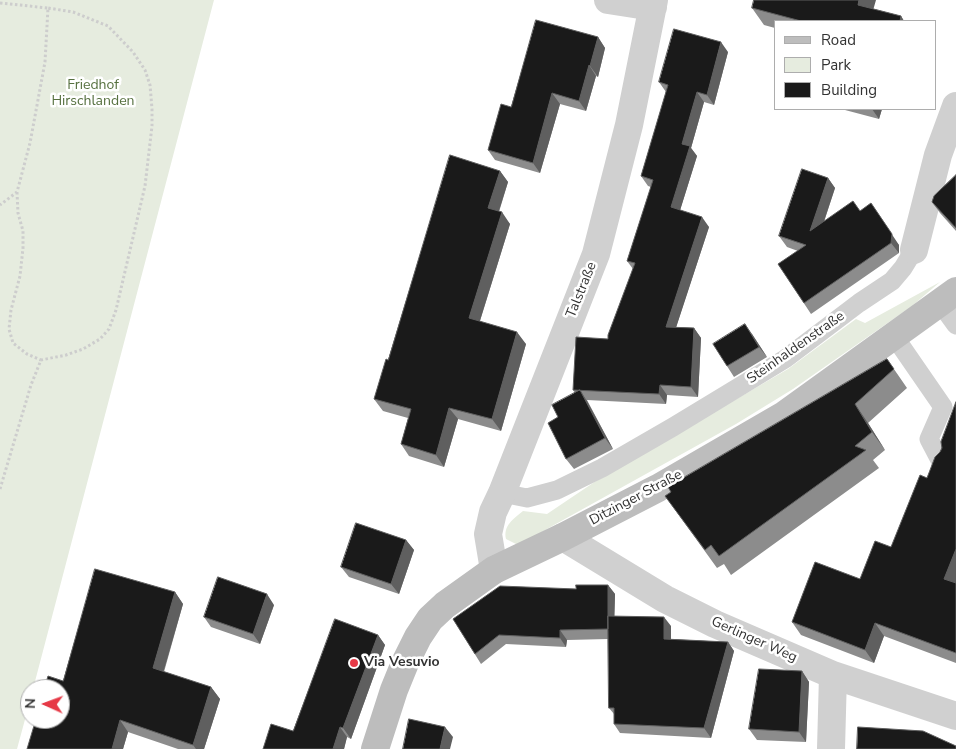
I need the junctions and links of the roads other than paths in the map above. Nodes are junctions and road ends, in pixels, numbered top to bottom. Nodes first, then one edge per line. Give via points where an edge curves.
1 (608, 0) edge
2 (654, 4) edge
3 (956, 106) edge
4 (914, 250) joint
5 (948, 297) edge
6 (956, 325) edge
7 (894, 336) junction
8 (940, 460) edge
9 (502, 493) junction
10 (564, 537) junction
11 (494, 570) junction
12 (833, 675) junction
13 (956, 716) edge
14 (375, 749) edge
15 (831, 749) edge

1 - 2 street
2 - 9 street, Talstraße via 629,125 596,254
3 - 4 street, Steinhaldenstraße via 938,155
4 - 9 lane, Steinhaldenstraße via 892,281 785,359 673,427 557,490 528,498
5 - 6 lane
5 - 7 street, Ditzinger Straße
7 - 8 lane via 943,407 929,439
7 - 10 street, Ditzinger Straße via 784,415 658,488
9 - 11 street, Talstraße via 488,534
10 - 11 street, Ditzinger Straße
10 - 12 street, Gerlinger Weg via 665,599
11 - 14 street, Ditzinger Straße via 445,605 418,636 394,690
12 - 13 street, Gerlinger Weg
12 - 15 street

